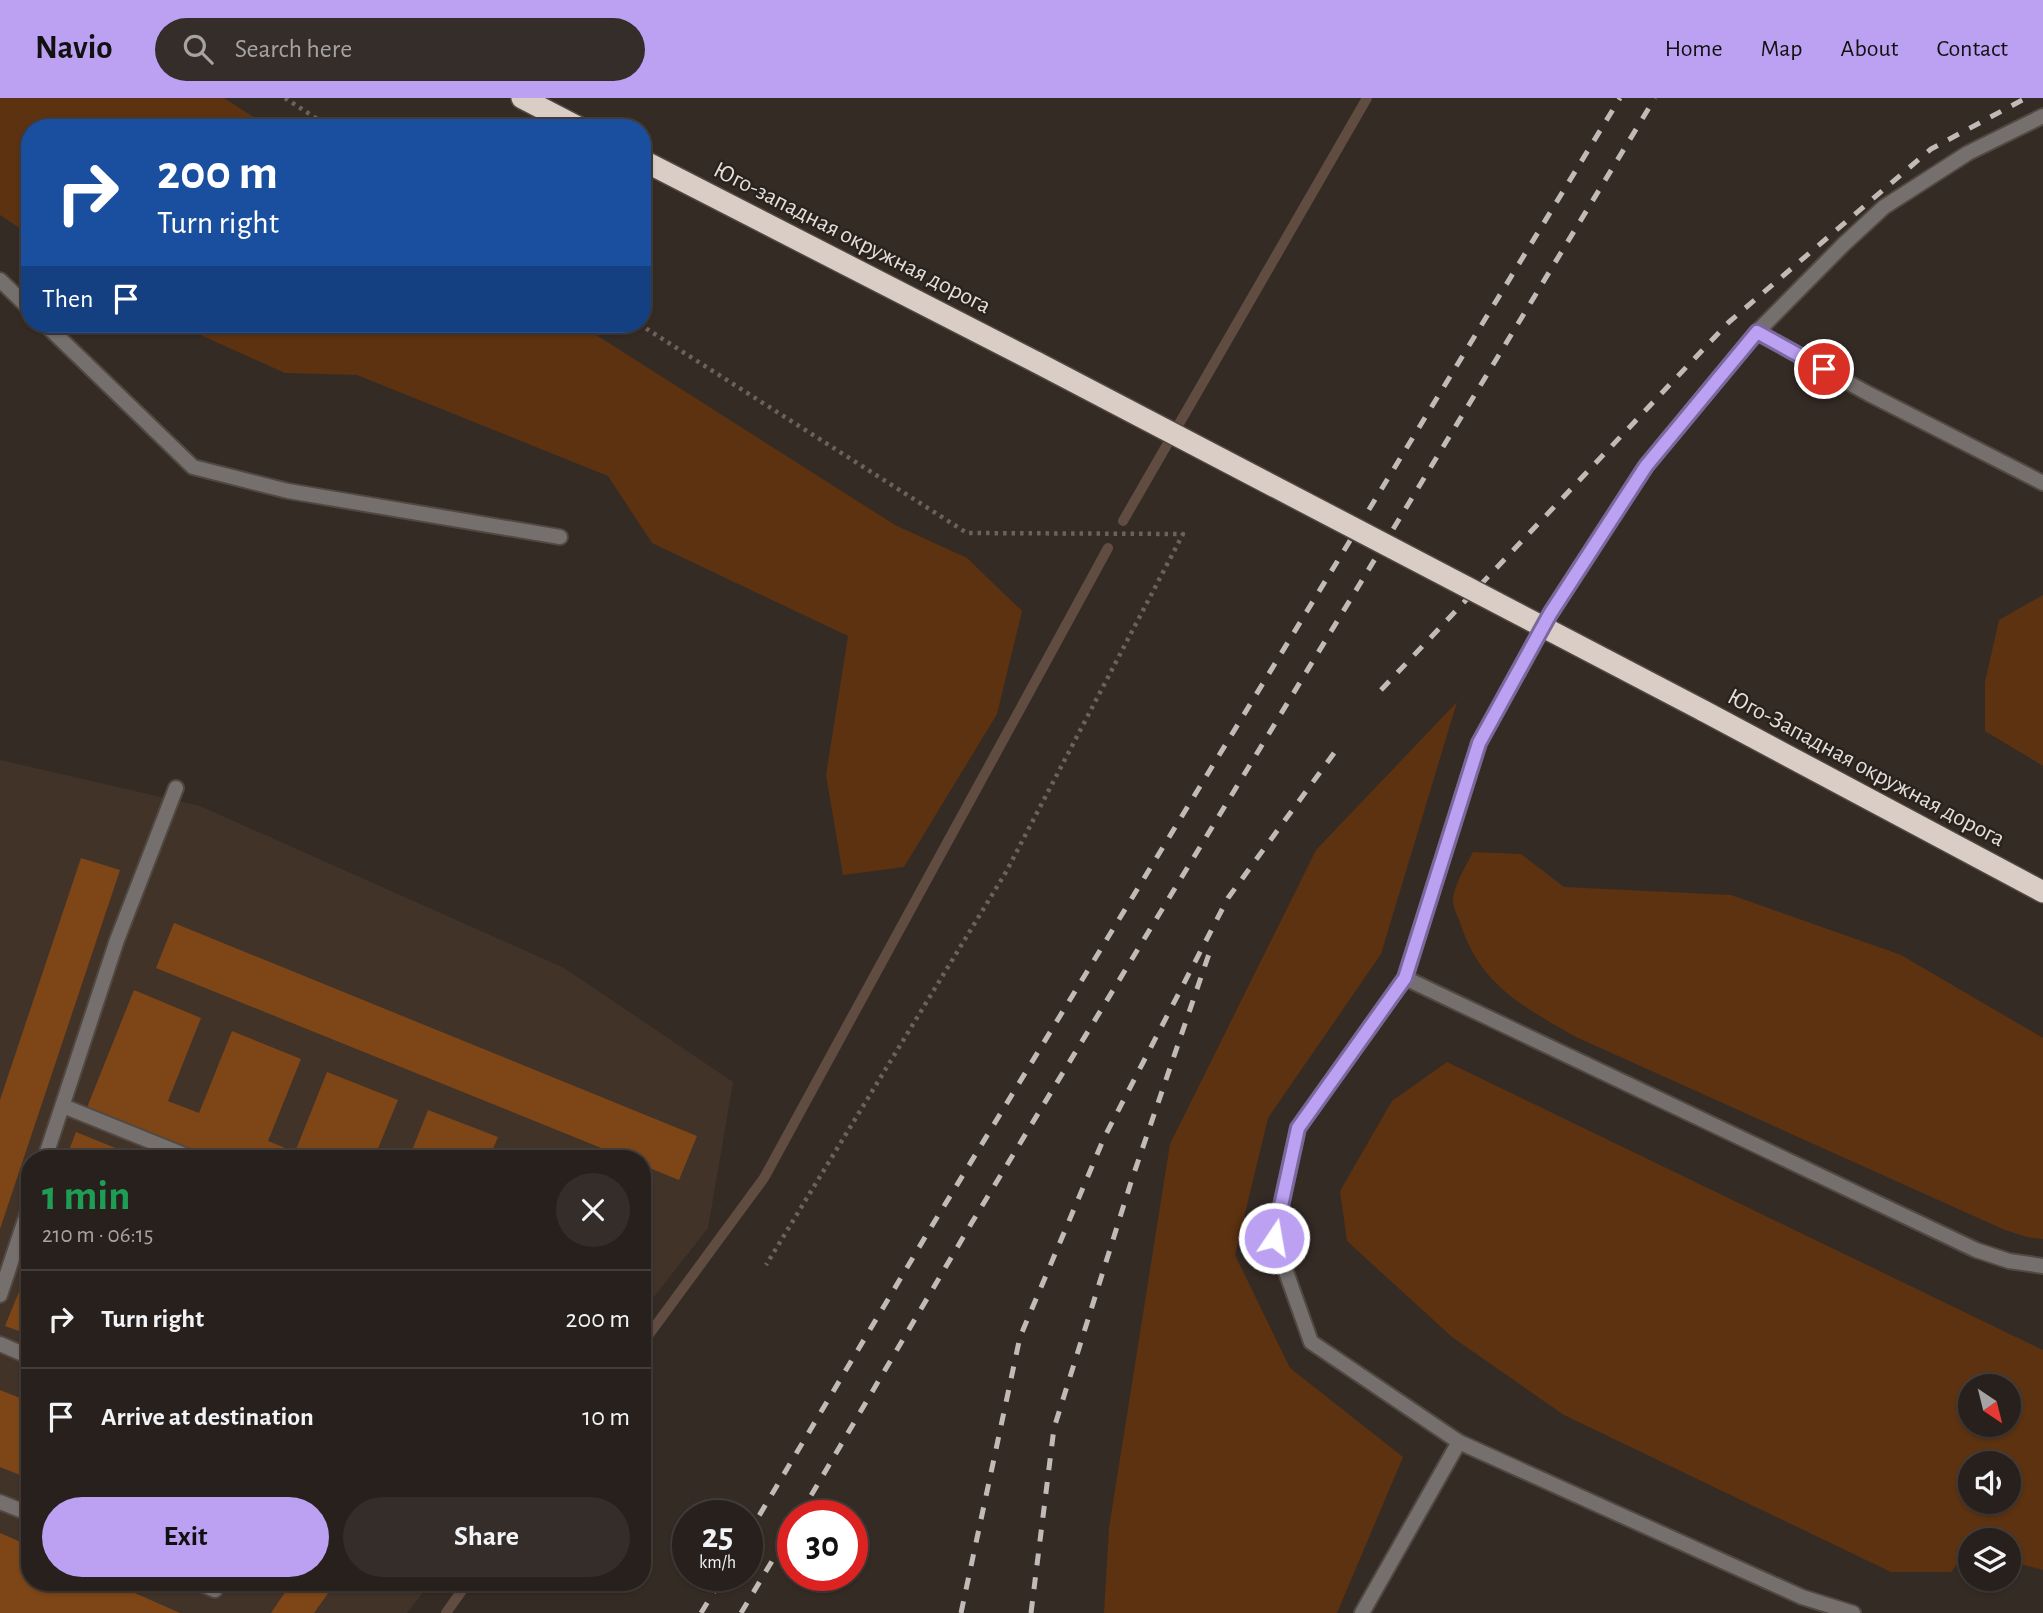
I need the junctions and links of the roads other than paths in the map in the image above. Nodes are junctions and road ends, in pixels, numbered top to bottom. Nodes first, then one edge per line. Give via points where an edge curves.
1 (522, 98) edge
2 (2043, 116) edge
3 (563, 119) edge
4 (651, 165) edge
5 (0, 280) edge
6 (21, 300) edge
7 (1757, 332) junction
8 (54, 333) edge
9 (2043, 483) edge
10 (560, 537) dead end
11 (1702, 710) joint
12 (176, 788) dead end
13 (2043, 892) edge
14 (1405, 978) junction
15 (63, 1106) junction
16 (48, 1150) edge
17 (172, 1150) edge
18 (21, 1240) edge
19 (2043, 1266) edge
20 (0, 1295) edge
21 (0, 1344) edge
22 (21, 1353) edge
23 (1459, 1442) junction
24 (0, 1502) edge
25 (21, 1510) edge
26 (1362, 1613) edge
27 (1853, 1613) edge

1 - 3 highway
2 - 7 street via 1968,153 1884,207
4 - 11 highway, Юго-западная окружная дорога, bridge
5 - 6 street
7 - 9 street
7 - 14 street via 1646,466 1550,614 1479,743
8 - 10 street via 193,467 288,491
11 - 13 highway, Юго-Западная окружная дорога
12 - 15 street via 117,940
14 - 19 street via 1976,1250
14 - 23 street via 1298,1128 1274,1238 1311,1342
15 - 16 street
15 - 17 street
18 - 20 street
21 - 22 street
23 - 26 street
23 - 27 street via 1802,1597
24 - 25 street

